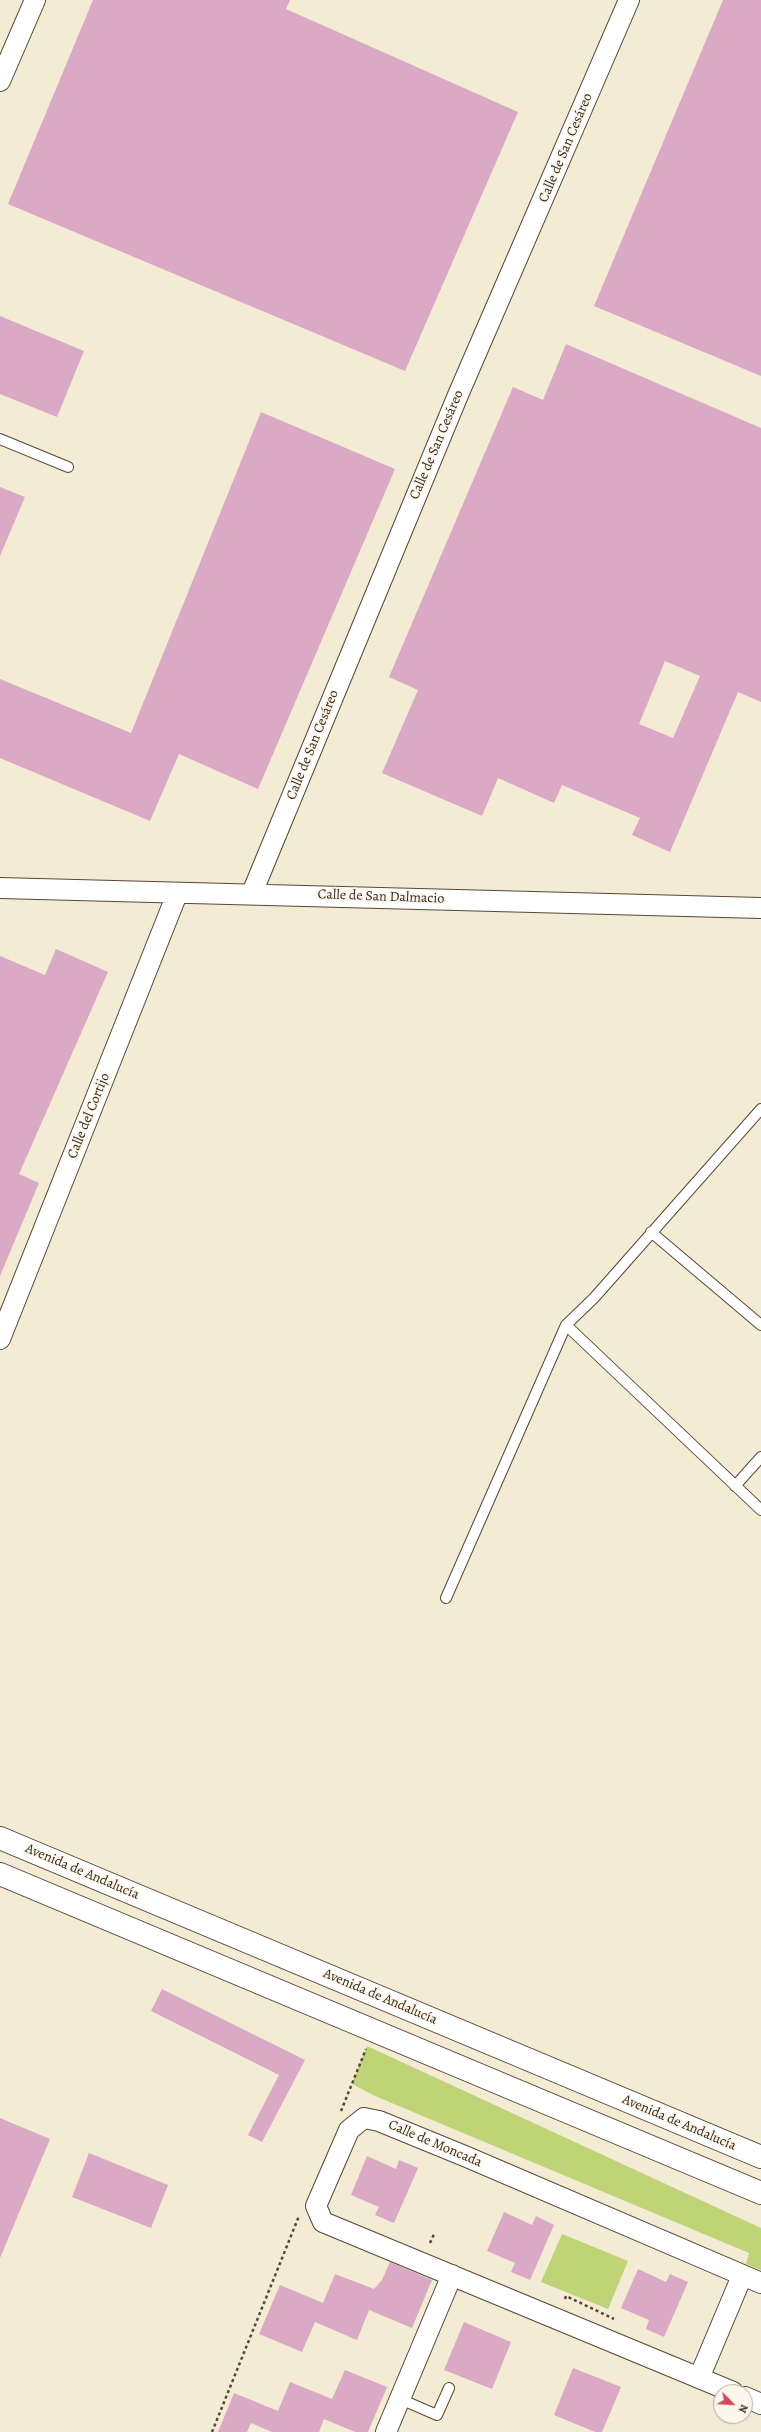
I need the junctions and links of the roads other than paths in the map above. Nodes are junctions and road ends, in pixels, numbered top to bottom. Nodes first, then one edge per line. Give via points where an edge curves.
1 (35, 0) edge
2 (629, 0) edge
3 (0, 81) edge
4 (0, 438) edge
5 (68, 467) dead end
6 (0, 888) edge
7 (252, 893) junction
8 (178, 894) junction
9 (761, 908) edge
10 (761, 1109) edge
11 (651, 1232) junction
12 (566, 1325) junction
13 (761, 1325) edge
14 (0, 1339) edge
15 (761, 1457) edge
16 (735, 1486) junction
17 (761, 1510) edge
18 (446, 1598) dead end
19 (0, 1838) edge
20 (0, 1874) edge
21 (761, 2157) edge
22 (761, 2193) edge
23 (452, 2275) junction
24 (742, 2276) junction
25 (761, 2283) edge
26 (699, 2378) junction
27 (714, 2384) edge
28 (449, 2388) dead end
29 (400, 2399) junction
30 (386, 2432) edge

1 - 3 street
2 - 7 street, Calle de San Cesáreo via 458,395
4 - 5 lane
6 - 8 street, Calle de San Dalmacio
7 - 8 street, Calle de San Dalmacio
7 - 9 street, Calle de San Dalmacio
8 - 14 street, Calle del Cortijo
10 - 11 lane
11 - 12 lane via 594,1298
11 - 13 lane
12 - 16 lane
12 - 18 lane
15 - 16 lane
16 - 17 lane
19 - 21 main road, Avenida de Andalucía
20 - 22 main road
23 - 24 street, Calle de Moncada via 323,2222 316,2206 349,2130 364,2118 379,2121 467,2157
23 - 26 street, Calle de Moncada
23 - 29 street
24 - 25 street, Calle de Moncada
24 - 26 street
26 - 27 street, Calle de Moncada
28 - 29 lane via 437,2415
29 - 30 street

